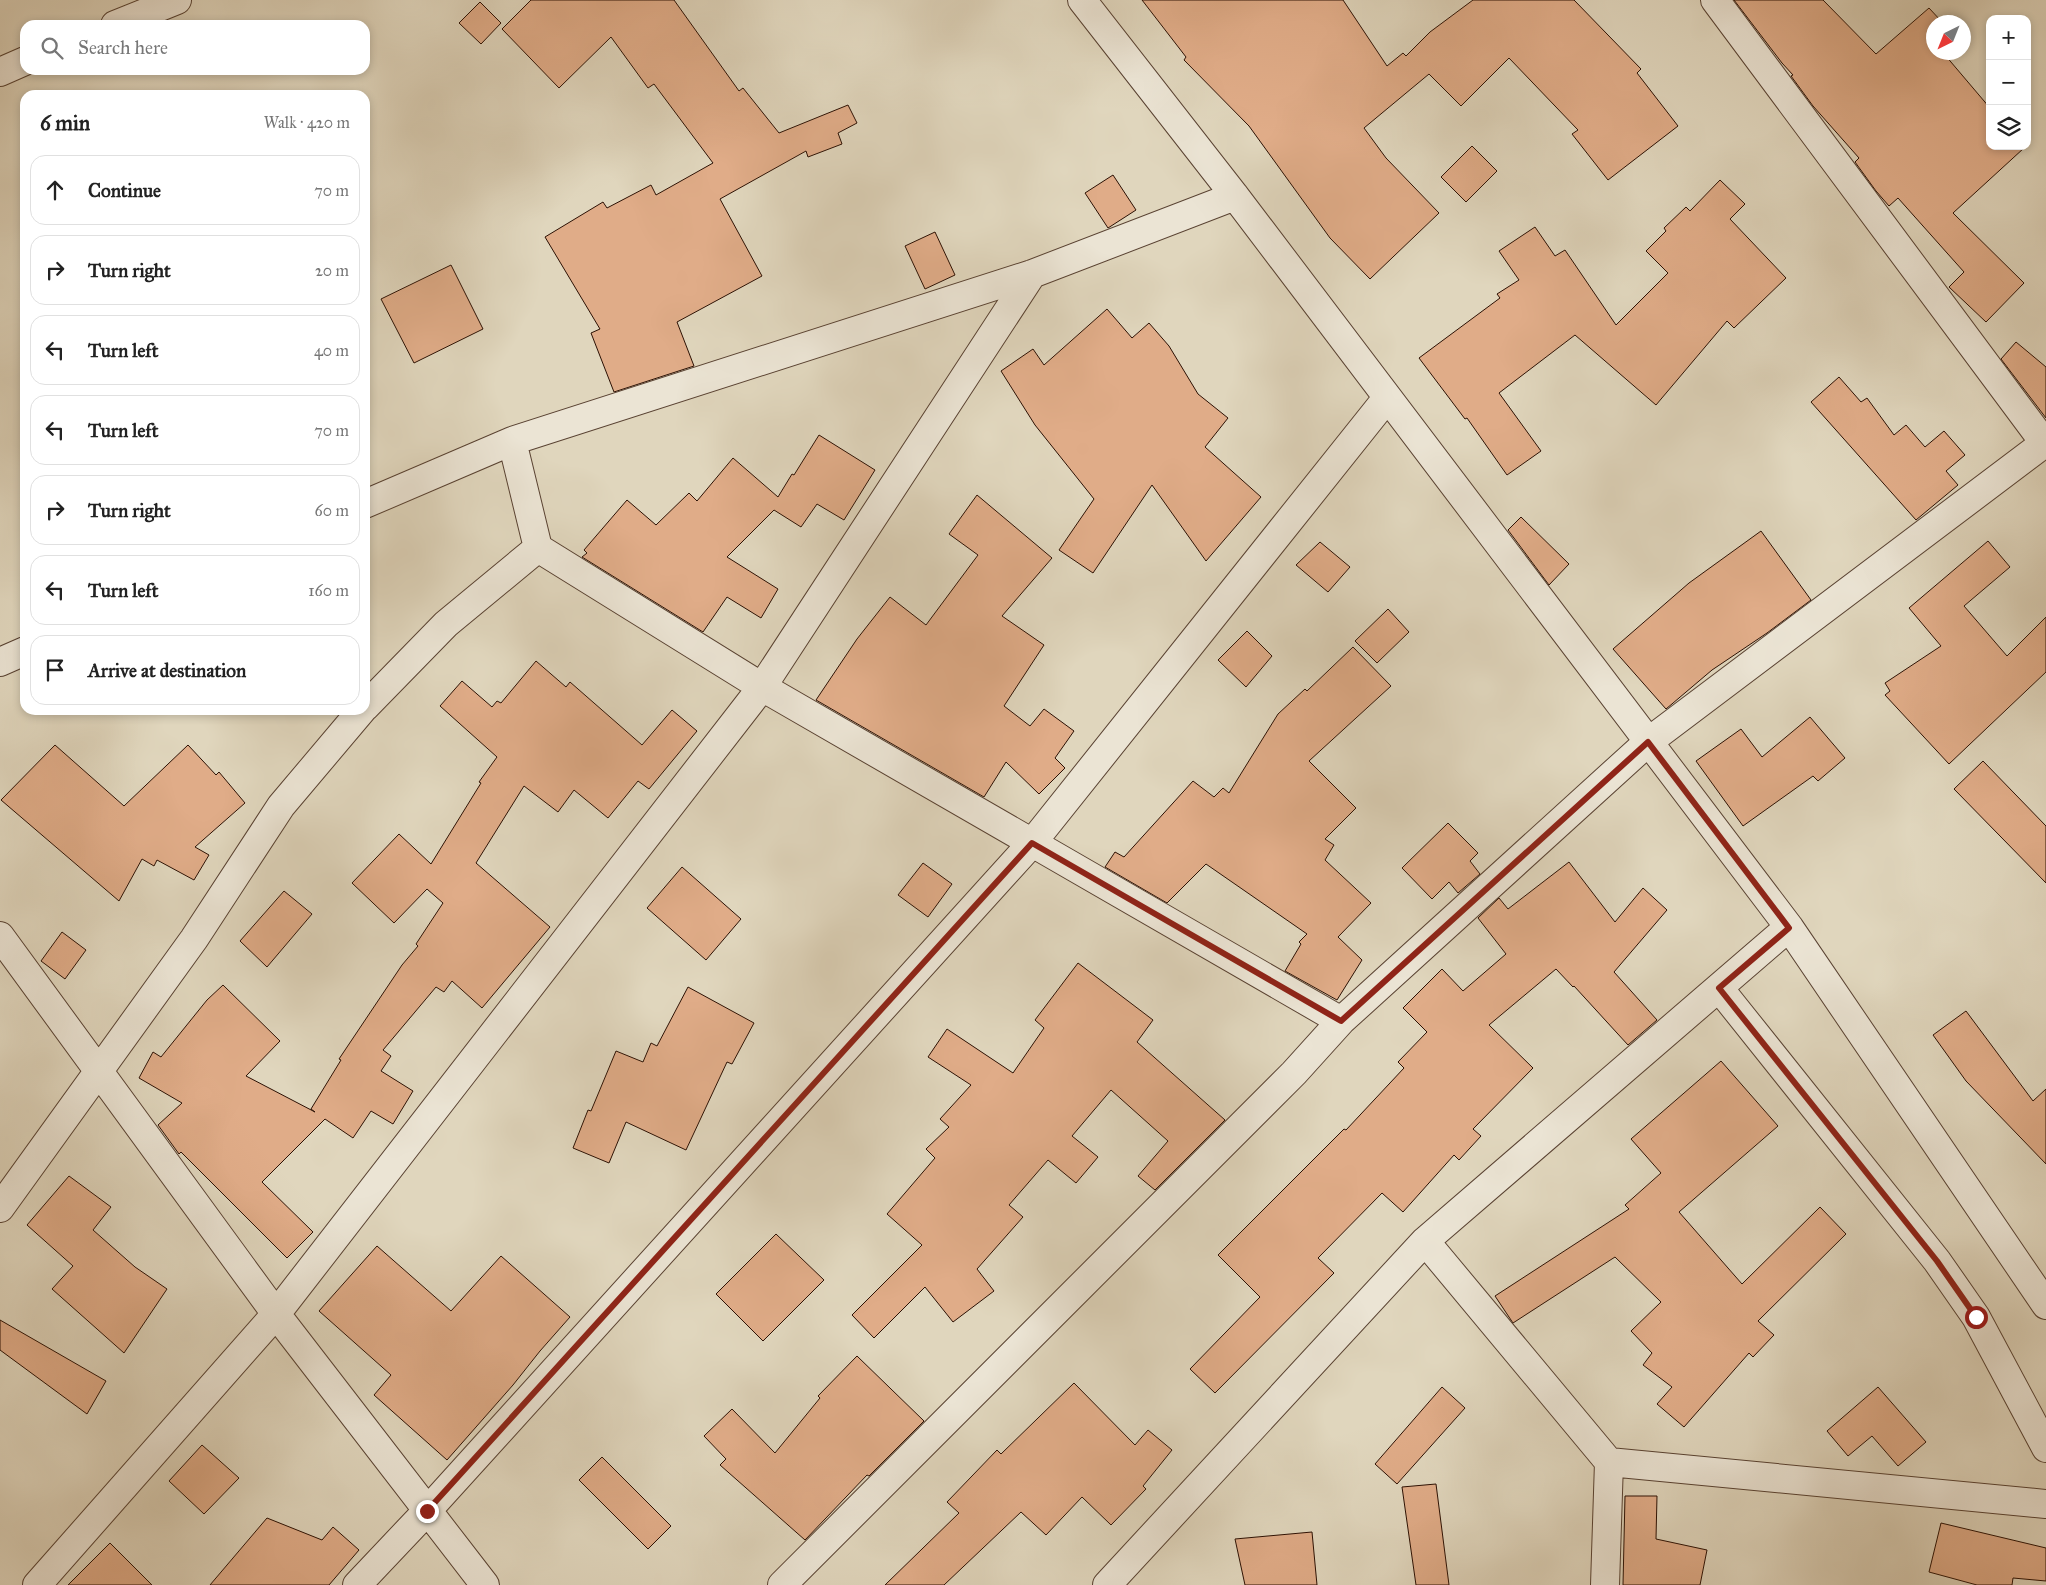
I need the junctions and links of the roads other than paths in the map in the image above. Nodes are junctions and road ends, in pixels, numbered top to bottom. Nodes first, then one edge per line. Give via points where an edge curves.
1 (177, 0) edge
2 (1082, 0) edge
3 (1715, 0) edge
4 (127, 20) edge
5 (20, 64) edge
6 (0, 72) edge
7 (1235, 196) junction
8 (1032, 274) junction
9 (1387, 398) junction
10 (512, 441) junction
11 (2045, 443) edge
12 (370, 502) edge
13 (538, 548) junction
14 (20, 653) edge
15 (0, 662) edge
16 (762, 687) junction
17 (370, 702) edge
18 (358, 715) edge
19 (1648, 742) junction
20 (1032, 843) junction
21 (1789, 928) junction
22 (0, 936) edge
23 (1719, 988) junction
24 (1341, 1021) junction
25 (99, 1070) junction
26 (0, 1208) edge
27 (1425, 1241) junction
28 (2046, 1305) edge
29 (276, 1314) junction
30 (2046, 1448) edge
31 (1609, 1462) junction
32 (2046, 1504) edge
33 (427, 1511) junction
34 (37, 1585) edge
35 (357, 1585) edge
36 (485, 1585) edge
37 (782, 1585) edge
38 (1107, 1585) edge
39 (1605, 1585) edge

1 - 4 street
2 - 7 street
3 - 11 street
5 - 6 street
7 - 8 street
7 - 9 street
8 - 10 street
8 - 16 street
9 - 19 street
9 - 20 street
10 - 12 street
10 - 13 street
11 - 19 street
13 - 16 street
13 - 17 street via 446,624
14 - 15 street
16 - 20 street
16 - 29 street
18 - 25 street via 281,806 194,939
19 - 21 street
19 - 24 street
20 - 24 street
20 - 33 street
21 - 23 street
21 - 28 street
22 - 25 street
23 - 27 street
23 - 30 street via 1937,1261 1976,1317
24 - 37 street via 1294,1073
25 - 26 street
25 - 29 street
27 - 31 street
27 - 38 street
29 - 33 street
29 - 34 street
31 - 32 street
31 - 39 street
33 - 35 street
33 - 36 street

